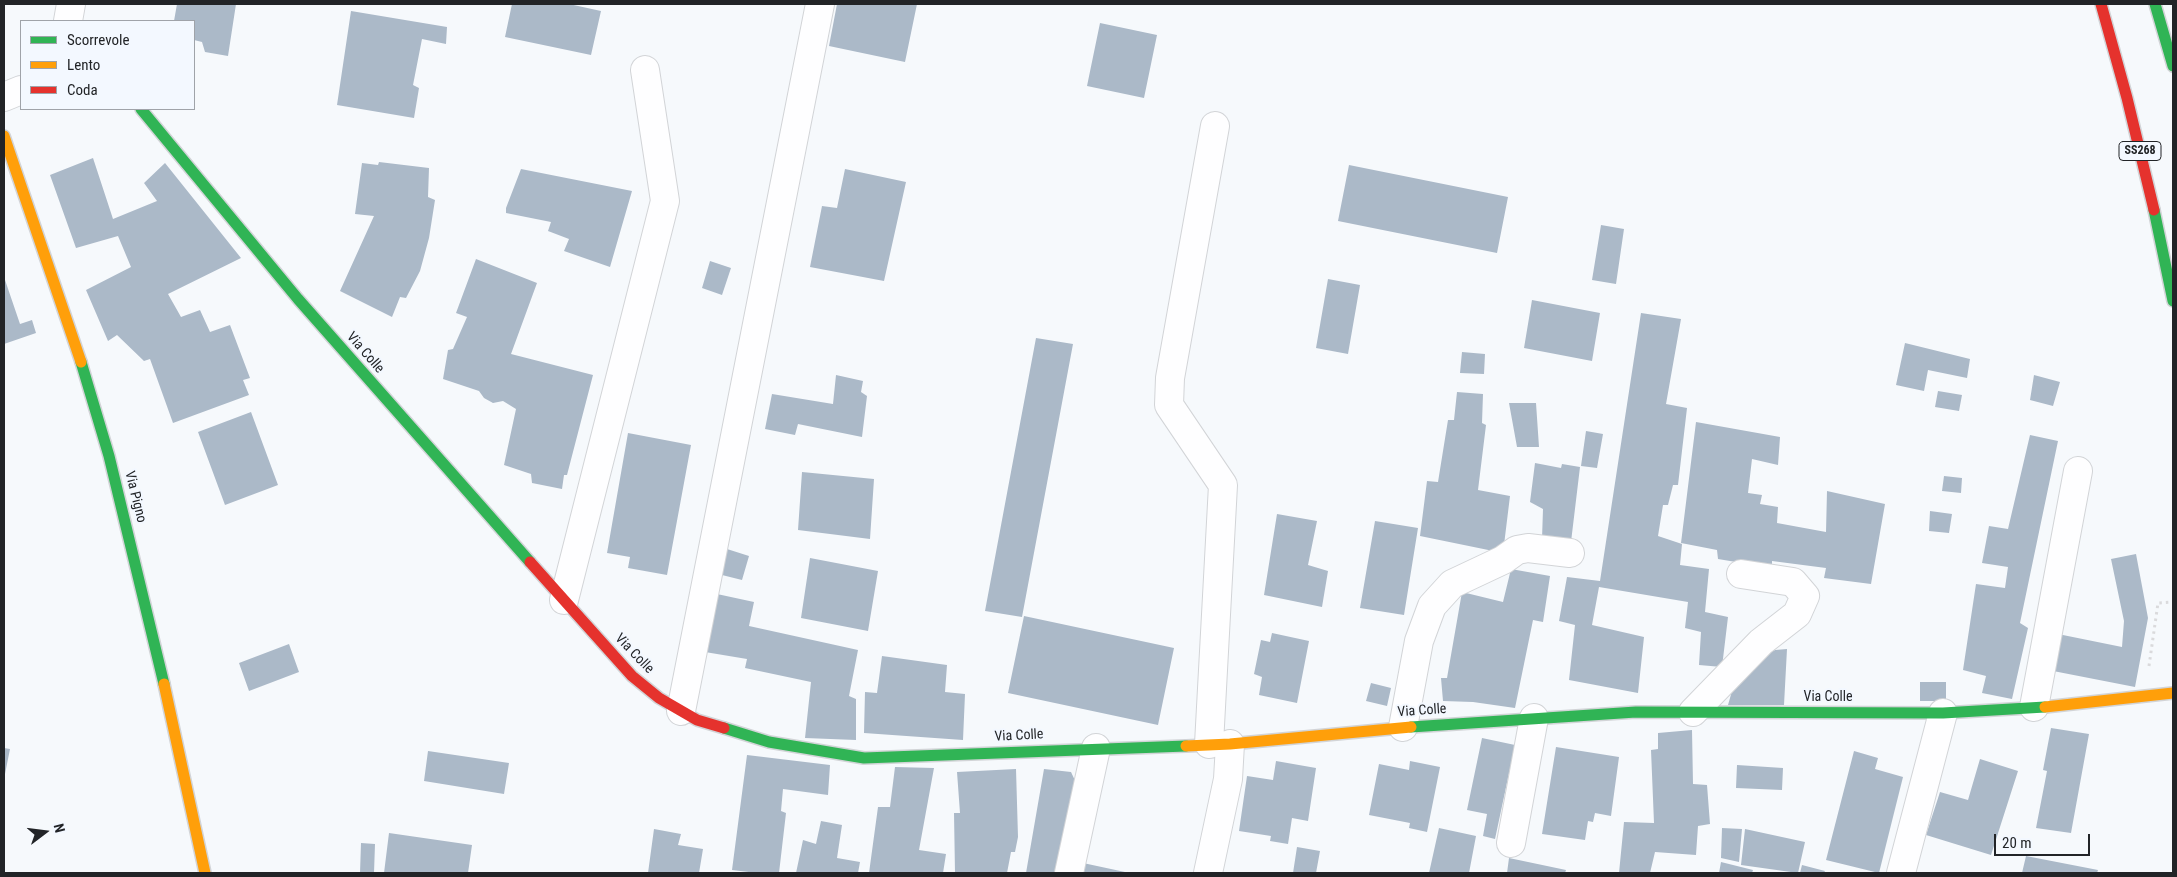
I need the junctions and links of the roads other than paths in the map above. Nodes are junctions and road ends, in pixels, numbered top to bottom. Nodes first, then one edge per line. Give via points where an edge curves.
1 (71, 4) edge
2 (820, 4) edge
3 (2101, 4) edge
4 (2155, 4) edge
5 (68, 20) edge
6 (2173, 66) edge
7 (644, 70) dead end
8 (20, 90) edge
9 (4, 97) edge
10 (142, 110) edge
11 (1215, 126) dead end
12 (4, 136) edge
13 (2173, 301) edge
14 (2078, 471) dead end
15 (1570, 553) dead end
16 (1741, 574) dead end
17 (564, 600) junction
18 (2173, 694) edge
19 (2034, 707) junction
20 (681, 711) junction
21 (1693, 712) junction
22 (1944, 713) junction
23 (1534, 718) junction
24 (1403, 727) junction
25 (1220, 744) junction
26 (1096, 748) junction
27 (1510, 843) dead end
28 (205, 873) edge
29 (1069, 873) edge
30 (1208, 873) edge
31 (1901, 873) edge

1 - 5 street
2 - 20 street
3 - 13 main road, SS268 via 2151,195
4 - 6 main road
7 - 17 street via 665,201
8 - 9 street
10 - 17 main road, Via Colle via 298,299
11 - 25 street via 1170,378 1169,405 1223,486 1212,657
12 - 28 main road, Via Pigno via 74,336 109,456 163,678
14 - 19 street
15 - 24 street via 1528,548 1518,550 1452,584 1432,606 1419,641
16 - 21 street via 1793,582 1805,596 1797,614 1761,642
17 - 20 main road, Via Colle via 632,676
18 - 19 main road, Via Colle
19 - 22 main road, Via Colle
20 - 26 main road, Via Colle via 697,720 769,742 864,758
21 - 22 main road, Via Colle
21 - 23 main road, Via Colle
22 - 31 street
23 - 24 main road, Via Colle
23 - 27 street
24 - 25 main road, Via Colle
25 - 26 main road, Via Colle
25 - 30 street via 1228,780
26 - 29 street

